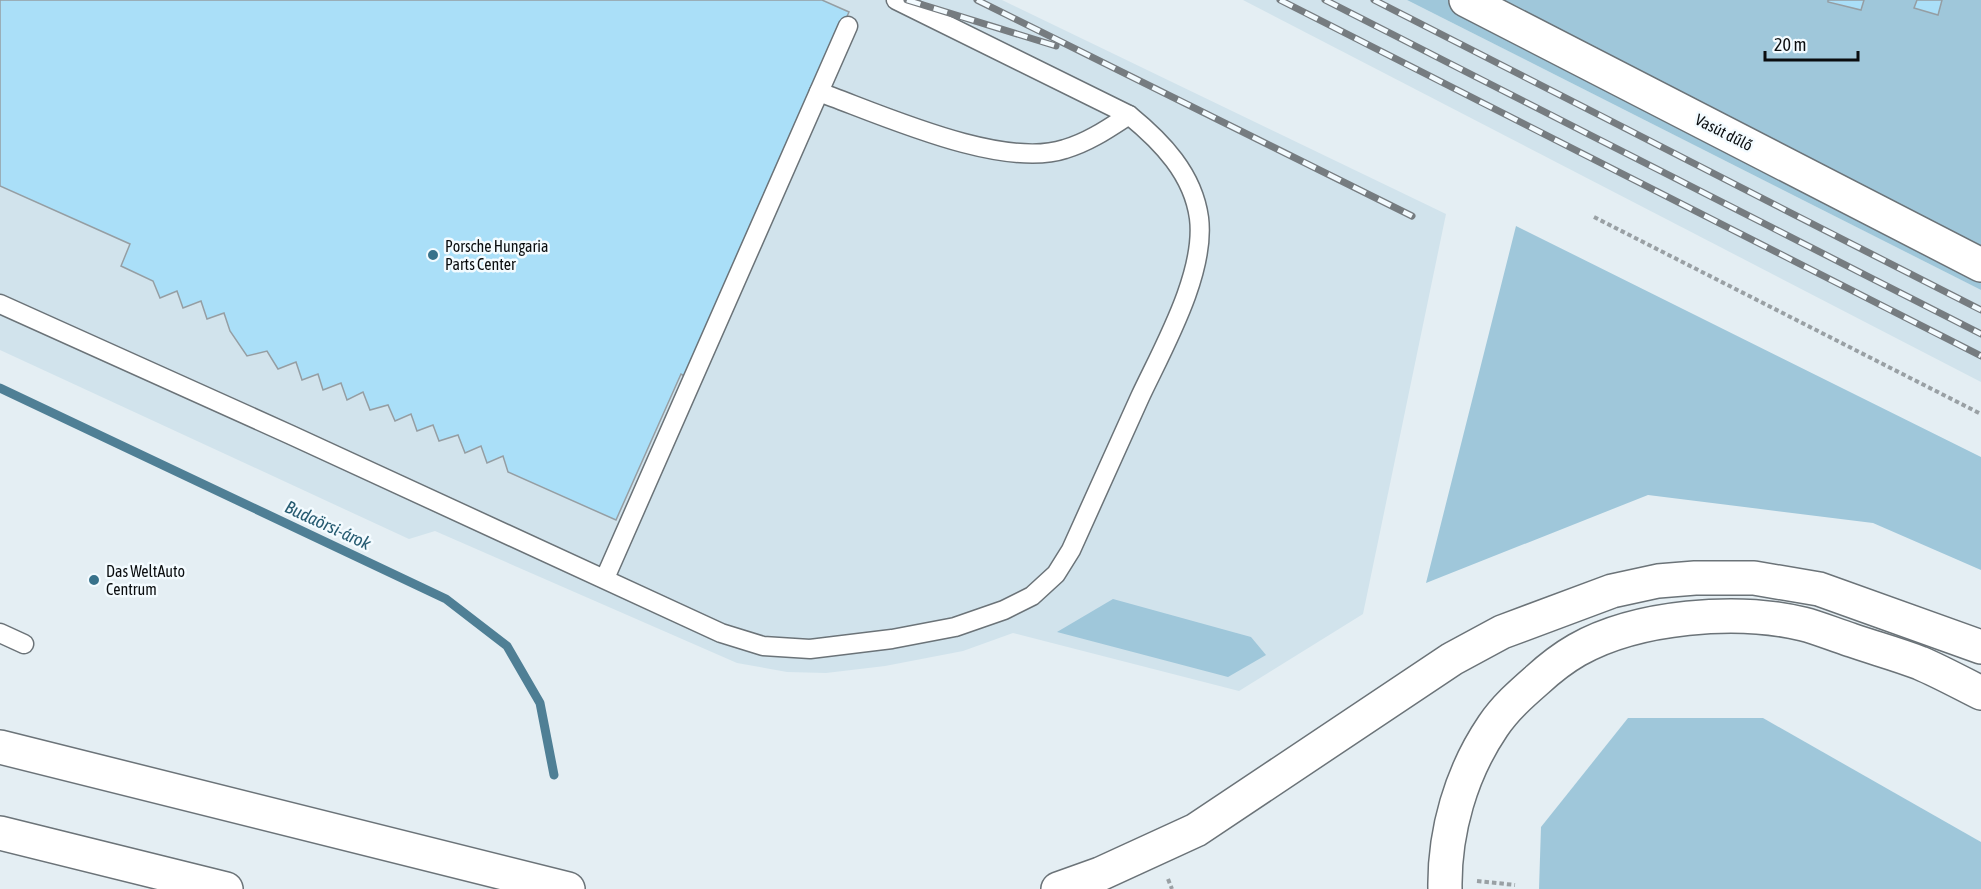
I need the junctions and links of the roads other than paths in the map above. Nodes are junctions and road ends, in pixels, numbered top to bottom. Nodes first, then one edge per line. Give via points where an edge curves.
1 (896, 0) edge
2 (1466, 0) edge
3 (848, 26) dead end
4 (819, 92) junction
5 (1130, 115) junction
6 (1981, 265) edge
7 (0, 304) edge
8 (605, 578) junction
9 (0, 633) edge
10 (24, 644) dead end
11 (1981, 646) edge
12 (1981, 693) edge
13 (0, 747) edge
14 (0, 833) edge
15 (226, 889) edge
16 (568, 889) edge
17 (1058, 889) edge
18 (1445, 889) edge

1 - 5 lane
2 - 6 main road, Vasút dűlő
3 - 4 lane
4 - 5 lane via 953,141 1039,154 1064,150 1093,138
4 - 8 lane
5 - 8 lane via 1178,163 1190,190 1198,218 1195,269 1071,550 1056,574 1032,596 955,627 810,650 763,646 721,633
7 - 8 lane
9 - 10 lane
11 - 17 main road via 1819,589 1754,578 1658,581 1612,591 1502,632 1452,659 1196,830
12 - 18 main road via 1919,663 1804,624 1774,619 1680,619 1643,625 1611,636 1577,649 1547,671 1518,696 1493,726 1456,802 1448,840
13 - 16 main road
14 - 15 main road

